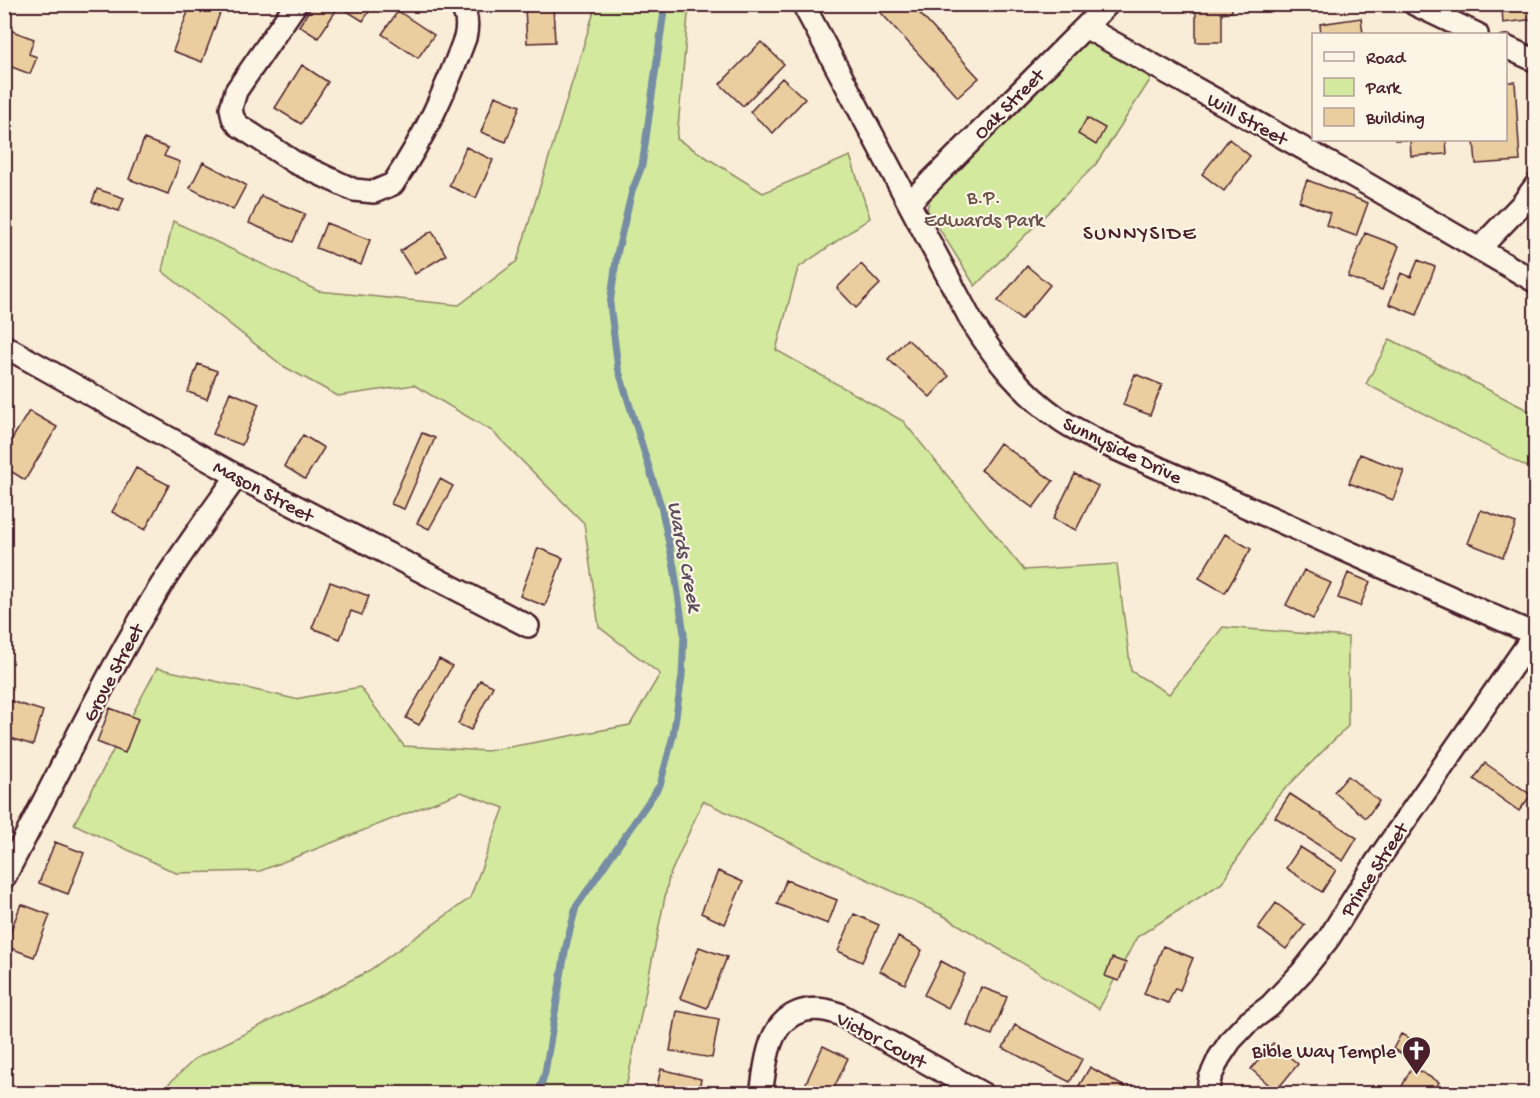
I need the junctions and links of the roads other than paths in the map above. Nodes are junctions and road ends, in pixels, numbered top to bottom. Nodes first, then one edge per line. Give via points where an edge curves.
1 (296, 4) edge
2 (460, 4) edge
3 (803, 4) edge
4 (1108, 4) edge
5 (1414, 4) edge
6 (1085, 27) junction
7 (1475, 33) edge
8 (1507, 47) edge
9 (1536, 61) edge
10 (1536, 185) edge
11 (909, 203) junction
12 (1479, 249) junction
13 (1536, 282) edge
14 (4, 346) edge
15 (237, 476) junction
16 (528, 626) dead end
17 (1535, 635) edge
18 (4, 878) edge
19 (761, 1094) edge
20 (983, 1094) edge
21 (1206, 1094) edge

1 - 2 street via 236,91 232,99 233,118 294,162 364,192 393,184 428,127 465,38 467,18
3 - 11 street, Sunnyside Drive
4 - 6 street, Oak Street
5 - 7 street
6 - 11 street, Oak Street
6 - 12 street, Will Street
8 - 9 street
10 - 12 street
11 - 17 street, Sunnyside Drive via 996,359 1025,392 1059,420 1098,441
12 - 13 street, Will Street
14 - 15 street, Mason Street
15 - 16 street, Mason Street
15 - 18 street, Grove Street via 151,601
17 - 21 street, Prince Street via 1375,864 1329,938 1270,1006 1231,1040 1219,1058
19 - 20 street, Victor Court via 776,1031 797,1012 811,1009 839,1014

